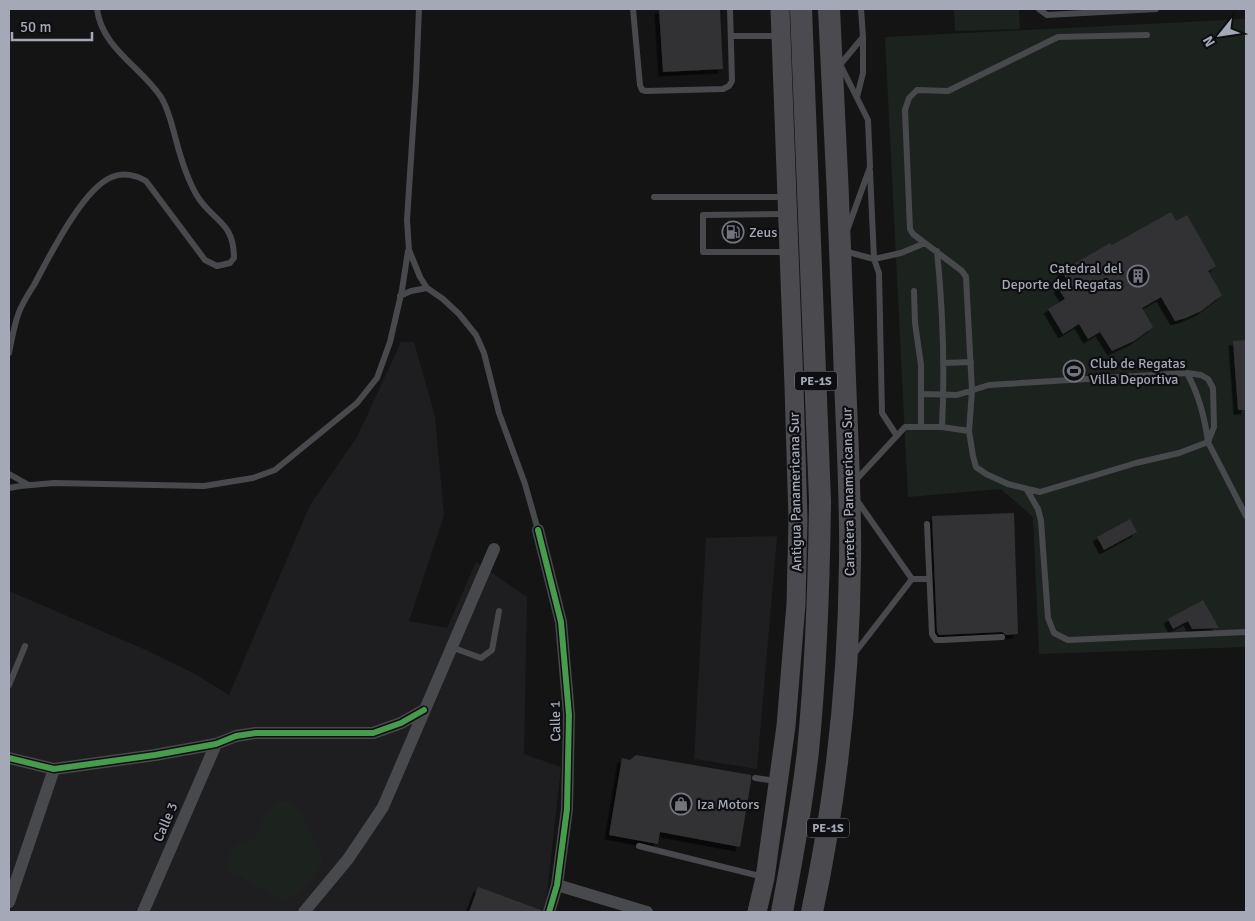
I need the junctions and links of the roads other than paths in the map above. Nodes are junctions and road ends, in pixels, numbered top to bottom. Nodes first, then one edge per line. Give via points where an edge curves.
1 (97, 9) edge
2 (419, 9) edge
3 (633, 9) edge
4 (730, 9) edge
5 (780, 9) edge
6 (801, 9) edge
7 (829, 9) edge
8 (861, 9) edge
9 (1040, 9) edge
10 (1133, 9) edge
11 (1156, 9) edge
12 (1147, 35) dead end
13 (731, 36) junction
14 (781, 36) junction
15 (863, 37) junction
16 (837, 70) junction
17 (857, 97) junction
18 (870, 167) junction
19 (654, 197) dead end
20 (788, 206) junction
21 (925, 243) junction
22 (409, 250) junction
23 (840, 250) junction
24 (937, 251) junction
25 (789, 252) junction
26 (874, 259) junction
27 (427, 288) junction
28 (914, 291) dead end
29 (400, 296) junction
30 (9, 353) edge
31 (971, 362) junction
32 (943, 363) junction
33 (1187, 373) junction
34 (972, 391) junction
35 (922, 394) junction
36 (943, 395) junction
37 (921, 427) junction
38 (942, 427) junction
39 (969, 431) junction
40 (897, 436) junction
41 (1208, 442) junction
42 (9, 474) edge
43 (28, 485) junction
44 (9, 488) edge
45 (849, 488) junction
46 (1027, 490) junction
47 (1246, 516) edge
48 (927, 524) dead end
49 (538, 530) joint
50 (494, 549) dead end
51 (912, 579) junction
52 (929, 579) junction
53 (499, 611) dead end
54 (1246, 632) edge
55 (1002, 637) dead end
56 (25, 646) dead end
57 (451, 647) junction
58 (847, 663) junction
59 (9, 685) edge
60 (424, 710) junction
61 (216, 744) junction
62 (9, 758) edge
63 (54, 769) junction
64 (754, 778) dead end
65 (778, 781) junction
66 (639, 846) dead end
67 (765, 878) junction
68 (12, 884) edge
69 (557, 885) junction
70 (9, 902) edge
71 (143, 912) edge
72 (304, 912) edge
73 (549, 912) edge
74 (647, 912) edge
75 (757, 912) edge
76 (782, 912) edge
77 (812, 912) edge

1 - 30 lane via 107,37 163,100 188,178 197,196 224,224 231,237 234,258 230,263 217,266 205,260 146,181 137,176 112,176 87,198 74,215 43,267 20,312
2 - 22 lane via 407,220
3 - 13 lane via 642,90 723,89 729,86 732,81
4 - 13 lane
5 - 14 main road, Antigua Panamericana Sur
6 - 76 highway, Carretera Panamericana Sur / PE-1S via 820,563 808,752
7 - 16 highway, Carretera Panamericana Sur / PE-1S via 831,44
8 - 15 lane
9 - 10 lane via 1048,16
10 - 11 lane
12 - 21 lane via 1058,38 948,91 917,90 909,98 905,110 910,229
13 - 14 lane
14 - 20 main road, Antigua Panamericana Sur
15 - 16 lane
15 - 17 lane via 863,73
16 - 17 lane
16 - 23 highway, Carretera Panamericana Sur / PE-1S
17 - 18 lane via 868,120
18 - 23 lane
18 - 26 lane
19 - 20 lane via 758,196
20 - 25 main road, Antigua Panamericana Sur
20 - 25 lane via 702,215 703,252
21 - 24 lane
21 - 26 lane
22 - 27 lane
22 - 29 lane
23 - 26 lane
23 - 45 highway, Carretera Panamericana Sur / PE-1S
24 - 31 lane via 966,277
24 - 32 lane
25 - 65 main road, Antigua Panamericana Sur via 798,520 786,726
26 - 40 lane via 879,279 882,413
27 - 29 lane
27 - 49 lane via 459,314 476,335
28 - 35 lane
29 - 43 lane via 390,342 377,378 357,403 275,470 253,478 204,486
31 - 32 lane
31 - 34 lane
32 - 36 lane
33 - 34 lane via 989,385
33 - 41 lane via 1202,412
33 - 41 lane via 1202,375 1213,388 1214,427
34 - 36 lane
34 - 39 lane
35 - 36 lane
35 - 37 lane
36 - 38 lane
37 - 38 lane
37 - 40 lane via 905,427
38 - 39 lane
39 - 46 lane via 976,467
40 - 45 lane
41 - 46 lane via 1040,492
41 - 47 lane
42 - 43 lane
43 - 44 lane
45 - 51 lane
45 - 58 highway, Carretera Panamericana Sur / PE-1S
46 - 54 lane via 1041,521 1048,618 1054,633 1068,640
48 - 52 lane
49 - 69 street, Calle 1 via 561,622 569,716 567,809
50 - 57 street
51 - 52 lane
51 - 58 lane
52 - 55 lane via 932,634 936,640
53 - 57 lane via 492,650 486,655 481,658
56 - 59 lane
57 - 60 street
58 - 77 highway, Carretera Panamericana Sur / PE-1S via 841,743
60 - 61 street via 373,733 256,732
60 - 72 street via 383,807 348,859
61 - 63 street
61 - 71 street, Calle 3
62 - 63 street
63 - 68 street
64 - 65 lane
65 - 67 main road, Antigua Panamericana Sur
66 - 67 lane
67 - 75 main road, Antigua Panamericana Sur
68 - 70 street
69 - 73 street, Calle 1
69 - 74 street

